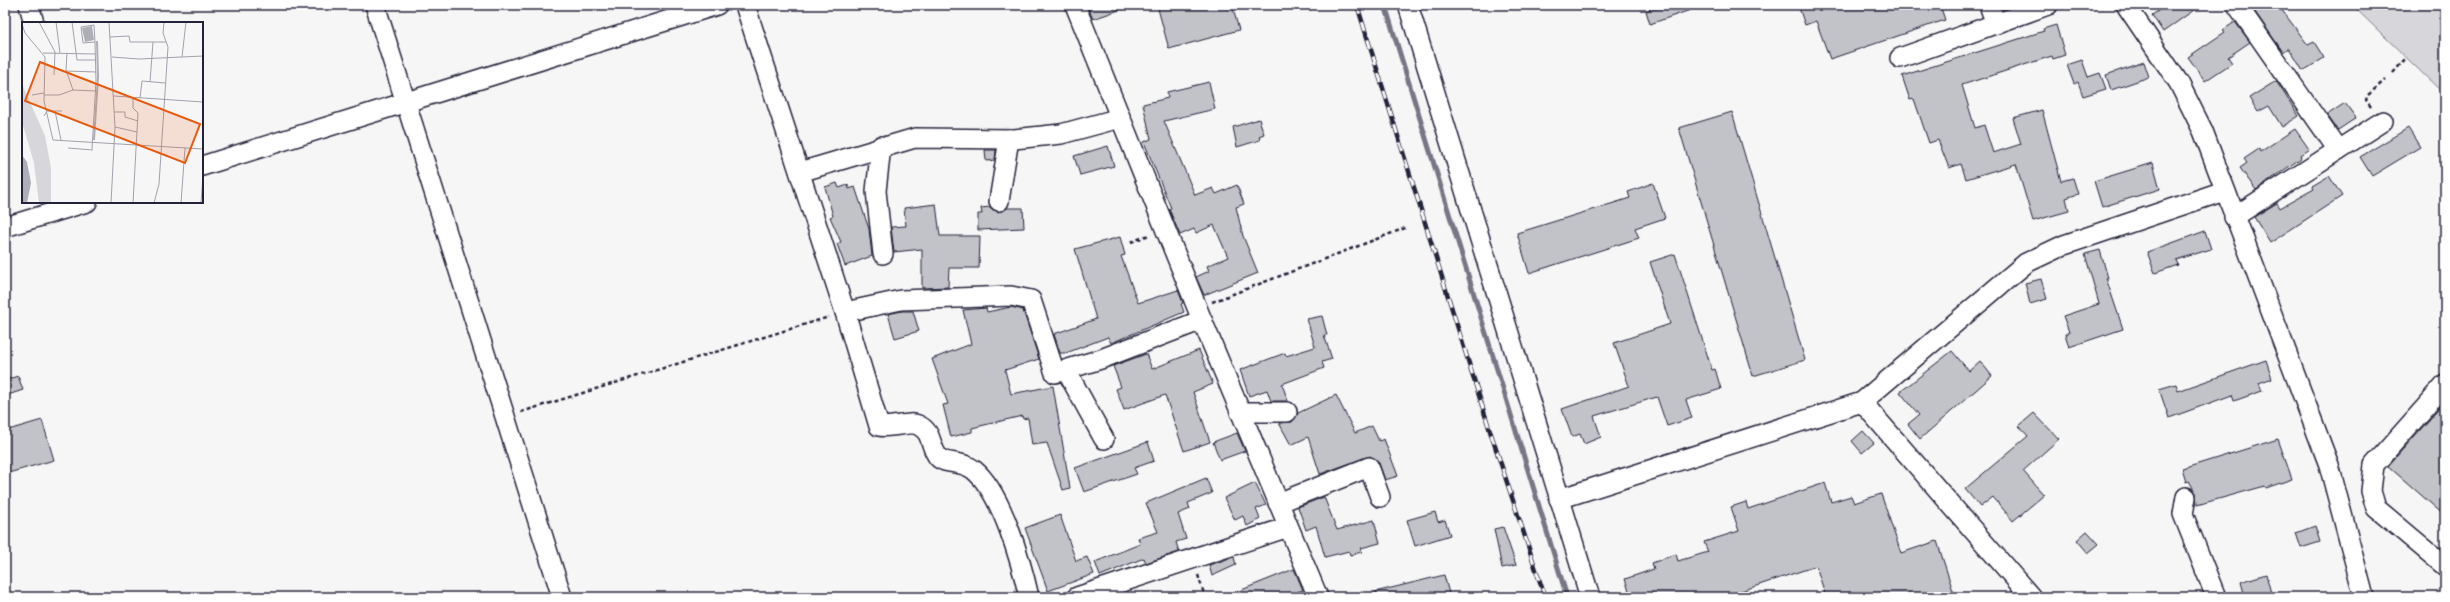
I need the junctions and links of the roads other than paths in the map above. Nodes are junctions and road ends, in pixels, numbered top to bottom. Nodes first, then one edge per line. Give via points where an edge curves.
1 (28, 5) edge
2 (375, 5) edge
3 (717, 5) edge
4 (745, 5) edge
5 (1075, 5) edge
6 (1408, 5) edge
7 (1988, 5) edge
8 (2048, 5) edge
9 (2126, 5) edge
10 (2237, 5) edge
11 (34, 22) edge
12 (1996, 24) junction
13 (1900, 58) dead end
14 (406, 102) junction
15 (1120, 118) junction
16 (2383, 121) dead end
17 (1009, 139) junction
18 (881, 146) junction
19 (2338, 150) junction
20 (203, 166) edge
21 (800, 172) junction
22 (2224, 190) junction
23 (999, 201) dead end
24 (84, 203) edge
25 (2234, 218) junction
26 (5, 227) edge
27 (883, 254) dead end
28 (845, 312) junction
29 (1200, 314) junction
30 (1066, 370) junction
31 (2445, 385) edge
32 (1862, 402) junction
33 (1240, 412) junction
34 (1287, 412) dead end
35 (1104, 439) dead end
36 (1380, 497) dead end
37 (2186, 497) dead end
38 (1559, 499) junction
39 (1278, 503) junction
40 (1288, 527) junction
41 (2445, 566) edge
42 (562, 597) edge
43 (1029, 597) edge
44 (1077, 597) edge
45 (1318, 597) edge
46 (1590, 597) edge
47 (2031, 597) edge
48 (2216, 597) edge
49 (2364, 597) edge

1 - 11 street
2 - 14 street
3 - 14 street
4 - 21 street
5 - 15 street
6 - 38 street
7 - 12 street
8 - 12 street
9 - 22 street via 2191,103
10 - 19 street
12 - 13 street
14 - 20 street
14 - 42 street
15 - 17 street via 1061,134
15 - 29 street
16 - 19 street
17 - 18 street via 915,138
17 - 23 street
18 - 21 street
18 - 27 street via 876,191
19 - 25 street
21 - 28 street
22 - 25 street
22 - 32 street via 2064,245 2026,263 1998,284
24 - 26 street
25 - 49 street via 2329,465
28 - 30 street via 901,300 1011,296 1031,300 1055,373
28 - 43 street via 879,426 889,428 915,424 927,430 938,457 947,462 963,462 975,471 993,496 1008,528 1021,560
29 - 30 street via 1101,360
29 - 33 street
30 - 35 street
31 - 41 street via 2374,465 2372,491 2376,508
32 - 38 street
32 - 47 street
33 - 34 street
33 - 39 street
36 - 39 street via 1369,467
37 - 48 street via 2183,514
38 - 46 street
39 - 40 street
40 - 44 street
40 - 45 street

